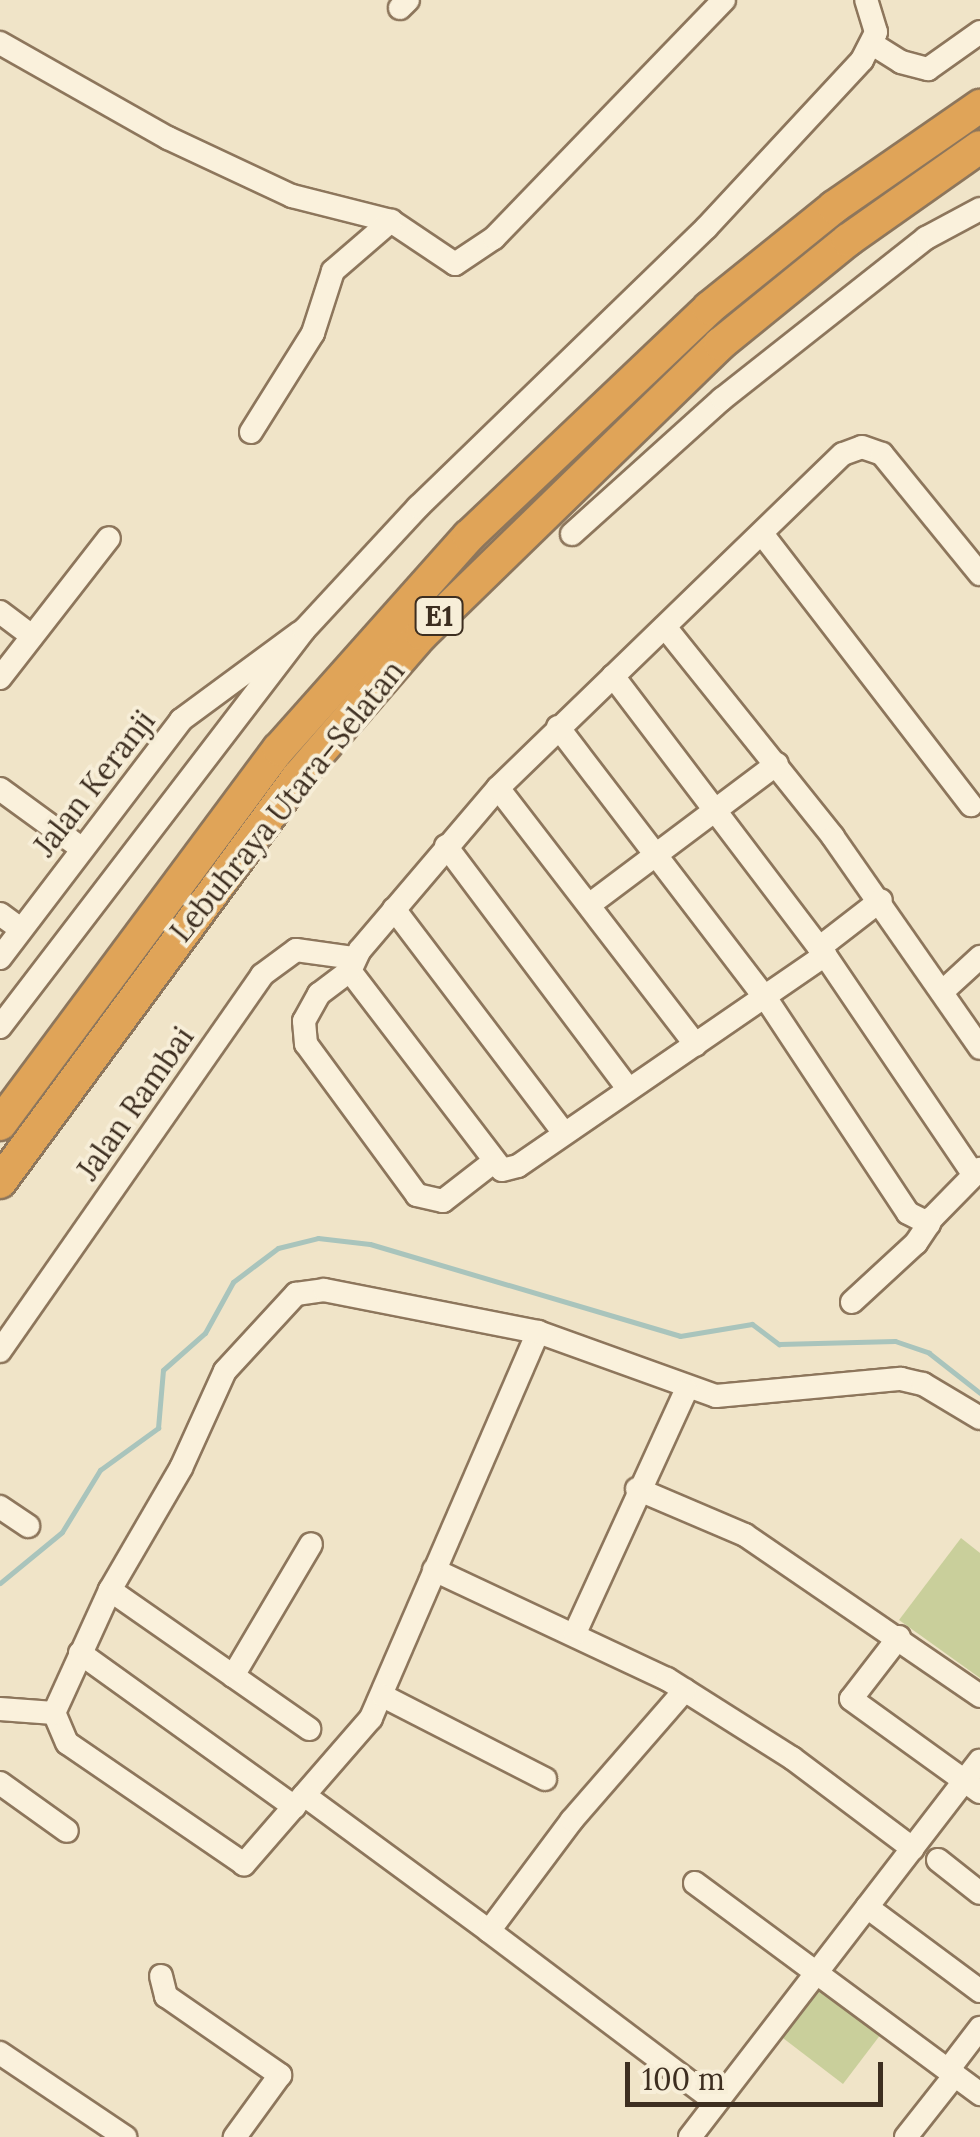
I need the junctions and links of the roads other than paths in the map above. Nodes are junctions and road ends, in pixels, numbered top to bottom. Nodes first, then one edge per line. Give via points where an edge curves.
1 (724, 0) edge
2 (866, 0) edge
3 (980, 32) edge
4 (0, 43) edge
5 (874, 45) junction
6 (980, 106) edge
7 (980, 147) edge
8 (980, 208) edge
9 (390, 221) junction
10 (252, 432) dead end
11 (572, 534) dead end
12 (763, 536) junction
13 (108, 538) dead end
14 (980, 574) edge
15 (0, 612) edge
16 (665, 627) junction
17 (304, 630) junction
18 (32, 636) junction
19 (612, 676) junction
20 (0, 678) edge
21 (558, 727) junction
22 (777, 764) junction
23 (498, 788) junction
24 (0, 789) edge
25 (971, 806) dead end
26 (718, 808) junction
27 (446, 846) junction
28 (81, 848) junction
29 (660, 852) junction
30 (881, 900) junction
31 (589, 905) junction
32 (394, 909) junction
33 (0, 914) edge
34 (21, 929) junction
35 (822, 951) junction
36 (0, 958) edge
37 (980, 958) edge
38 (352, 965) junction
39 (942, 992) junction
40 (766, 1000) junction
41 (0, 1027) edge
42 (696, 1045) junction
43 (980, 1048) edge
44 (628, 1088) junction
45 (0, 1124) edge
46 (563, 1132) junction
47 (494, 1165) junction
48 (977, 1172) edge
49 (0, 1182) edge
50 (924, 1222) junction
51 (852, 1302) dead end
52 (538, 1332) junction
53 (0, 1351) edge
54 (686, 1390) junction
55 (980, 1418) edge
56 (637, 1489) junction
57 (0, 1507) edge
58 (28, 1526) dead end
59 (311, 1544) dead end
60 (434, 1570) junction
61 (110, 1590) junction
62 (575, 1633) junction
63 (895, 1634) junction
64 (80, 1653) junction
65 (234, 1676) junction
66 (684, 1690) junction
67 (384, 1696) junction
68 (980, 1696) edge
69 (0, 1709) edge
70 (54, 1713) junction
71 (309, 1729) dead end
72 (980, 1761) edge
73 (546, 1779) dead end
74 (0, 1783) edge
75 (973, 1787) edge
76 (299, 1801) junction
77 (67, 1830) dead end
78 (912, 1848) junction
79 (938, 1860) dead end
80 (695, 1883) dead end
81 (980, 1893) edge
82 (868, 1907) junction
83 (489, 1931) junction
84 (817, 1972) junction
85 (162, 1976) dead end
86 (980, 1991) edge
87 (980, 2028) edge
88 (0, 2054) edge
89 (952, 2072) junction
90 (980, 2094) edge
91 (716, 2102) junction
92 (125, 2137) edge
93 (235, 2137) edge
94 (690, 2137) edge
95 (906, 2137) edge

1 - 9 street via 470,260 446,262
2 - 5 street
3 - 5 street via 928,68 901,62
4 - 9 street via 75,90 270,188
5 - 17 street via 696,237 418,507
6 - 45 highway, Lebuhraya Utara–Selatan / E1 via 834,207 709,308 469,536 278,749
7 - 49 highway, Lebuhraya Utara–Selatan / E1 via 848,240 720,344 422,634 290,788
8 - 11 street via 926,238 722,399
9 - 10 street via 333,271 313,333
12 - 14 street via 843,454 862,447 890,461
12 - 16 street
12 - 25 street
13 - 18 street
15 - 18 street
16 - 19 street
16 - 22 street
17 - 28 street, Jalan Keranji via 181,720
17 - 41 street
18 - 20 street
19 - 21 street
19 - 26 street
21 - 23 street
21 - 29 street
22 - 26 street
22 - 30 street
23 - 27 street
23 - 31 street
24 - 28 street
26 - 29 street
26 - 35 street
27 - 32 street
27 - 44 street via 558,986
28 - 34 street, Jalan Keranji
29 - 31 street
29 - 40 street
30 - 35 street
30 - 39 street
31 - 42 street
32 - 38 street
32 - 46 street
33 - 34 street
34 - 36 street, Jalan Keranji
35 - 40 street
35 - 48 street
37 - 39 street
38 - 47 street
38 - 47 street via 308,1008 303,1038 417,1195 443,1201
38 - 53 street, Jalan Rambai via 296,950 270,966
39 - 43 street
40 - 42 street
40 - 50 street via 908,1213
42 - 44 street
44 - 46 street
46 - 47 street via 518,1166
48 - 50 street
50 - 51 street via 929,1224 916,1243
52 - 54 street
52 - 60 street
52 - 61 street via 324,1290 296,1294 225,1371 181,1468
54 - 55 street via 716,1396 901,1378 924,1384
54 - 56 street
56 - 62 street
56 - 63 street via 745,1535
57 - 58 street
59 - 65 street
60 - 62 street
60 - 67 street
61 - 64 street
61 - 65 street
62 - 66 street
63 - 68 street
63 - 75 street via 851,1700
64 - 70 street
64 - 76 street
65 - 71 street
66 - 78 street via 792,1758
66 - 83 street via 572,1820
67 - 73 street
67 - 76 street
69 - 70 street
70 - 76 street via 68,1743 244,1864
72 - 75 street
74 - 77 street
75 - 78 street
76 - 83 street
78 - 82 street
79 - 81 street
80 - 84 street
82 - 84 street
82 - 86 street
83 - 91 street
84 - 89 street
84 - 91 street
85 - 93 street via 166,1996 280,2075
87 - 89 street
88 - 92 street
89 - 90 street
89 - 95 street
91 - 94 street

